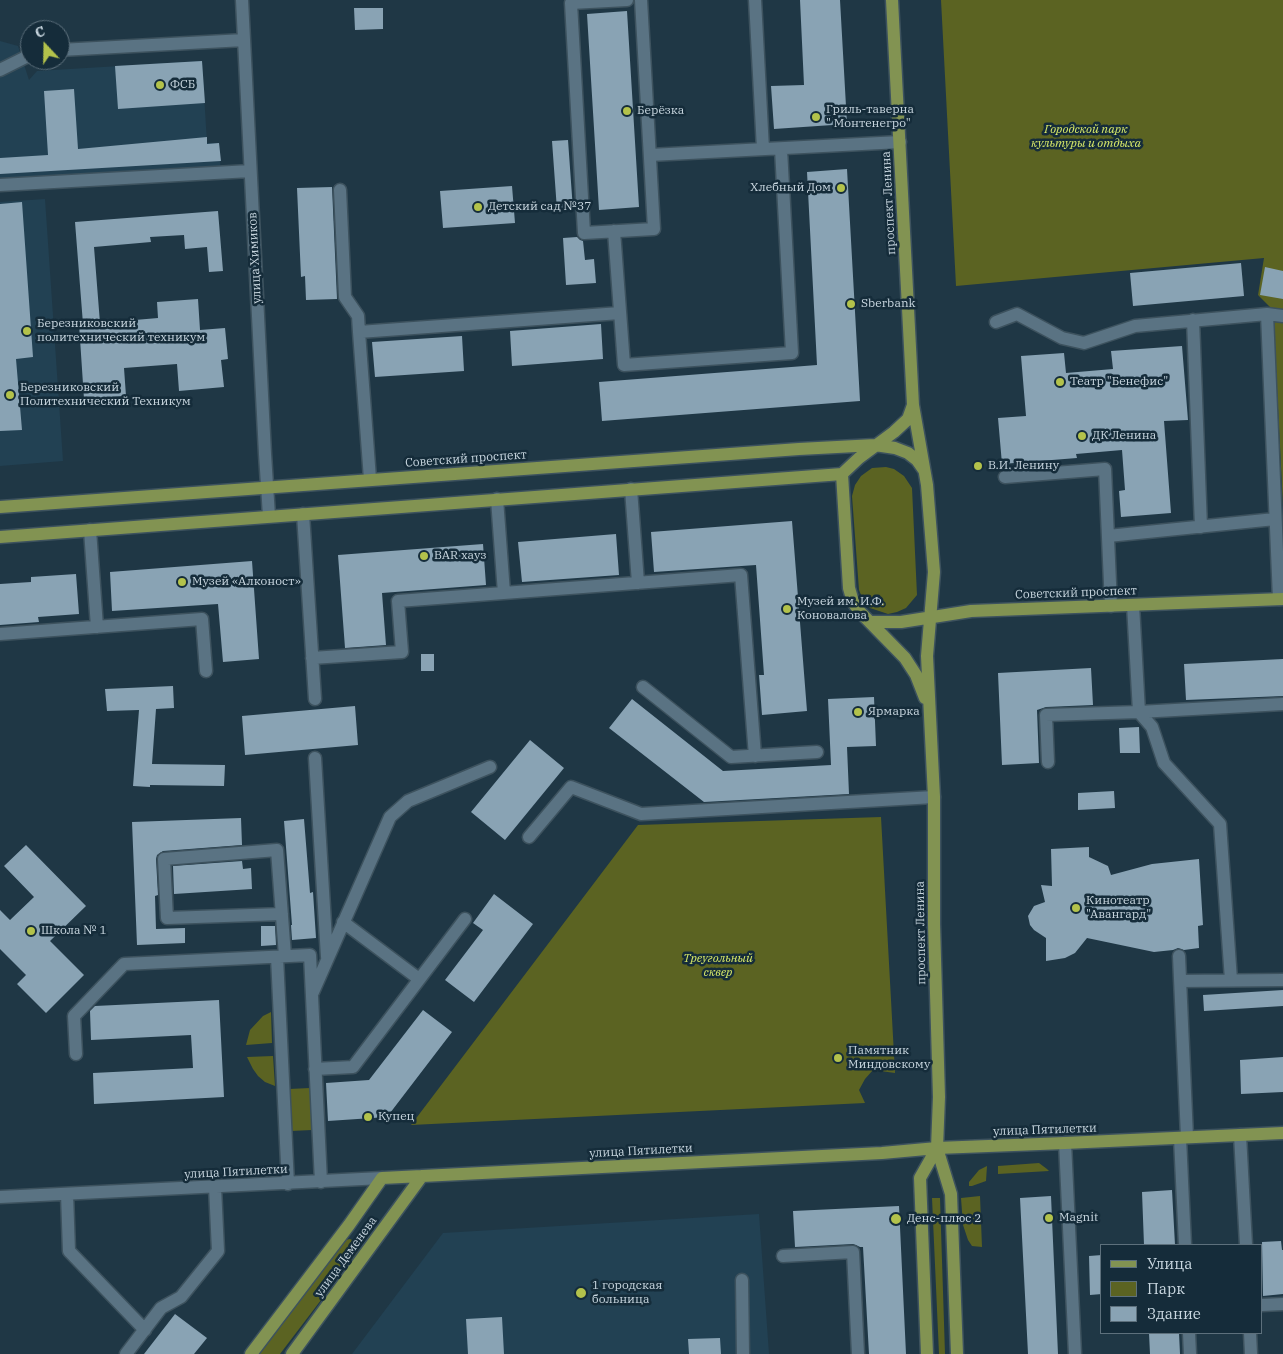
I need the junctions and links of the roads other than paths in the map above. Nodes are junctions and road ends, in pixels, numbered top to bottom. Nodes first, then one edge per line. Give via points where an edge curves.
1 (242, 0) edge
2 (627, 0) edge
3 (641, 0) edge
4 (755, 0) edge
5 (892, 0) edge
6 (244, 40) junction
7 (70, 49) edge
8 (20, 60) edge
9 (0, 70) edge
10 (900, 142) junction
11 (781, 148) junction
12 (763, 149) junction
13 (650, 155) junction
14 (250, 171) junction
15 (0, 185) edge
16 (340, 190) dead end
17 (614, 231) junction
18 (620, 313) junction
19 (1267, 314) junction
20 (1283, 316) edge
21 (1193, 320) junction
22 (996, 322) dead end
23 (359, 332) junction
24 (913, 404) junction
25 (875, 445) junction
26 (925, 471) junction
27 (842, 474) junction
28 (1005, 477) dead end
29 (370, 479) junction
30 (267, 487) junction
31 (631, 489) junction
32 (497, 500) junction
33 (0, 507) edge
34 (303, 514) junction
35 (269, 516) junction
36 (1275, 519) junction
37 (1201, 527) junction
38 (90, 530) junction
39 (1108, 536) junction
40 (0, 537) edge
41 (638, 583) junction
42 (504, 593) junction
43 (1281, 599) edge
44 (1133, 605) junction
45 (1111, 606) junction
46 (930, 617) junction
47 (871, 622) junction
48 (98, 627) junction
49 (0, 634) edge
50 (312, 658) junction
51 (206, 671) dead end
52 (643, 687) dead end
53 (315, 699) dead end
54 (1283, 704) edge
55 (1139, 712) junction
56 (930, 718) junction
57 (817, 752) dead end
58 (755, 756) junction
59 (315, 758) dead end
60 (1048, 762) dead end
61 (490, 767) dead end
62 (934, 797) junction
63 (530, 837) dead end
64 (282, 914) junction
65 (465, 919) dead end
66 (343, 922) junction
67 (281, 956) junction
68 (1179, 956) dead end
69 (327, 959) junction
70 (419, 979) junction
71 (1231, 980) junction
72 (1283, 980) edge
73 (1180, 981) junction
74 (312, 994) junction
75 (76, 1054) dead end
76 (315, 1069) junction
77 (1283, 1133) edge
78 (1240, 1135) junction
79 (1184, 1138) junction
80 (1065, 1144) junction
81 (937, 1148) junction
82 (422, 1176) junction
83 (382, 1178) junction
84 (321, 1182) junction
85 (288, 1184) junction
86 (215, 1187) junction
87 (67, 1194) junction
88 (0, 1197) edge
89 (1185, 1244) edge
90 (1246, 1244) edge
91 (783, 1256) dead end
92 (742, 1280) dead end
93 (1283, 1304) edge
94 (1263, 1305) edge
95 (145, 1330) junction
96 (1189, 1334) edge
97 (1250, 1334) edge
98 (126, 1354) edge
99 (251, 1354) edge
100 (292, 1354) edge
101 (743, 1354) edge
102 (858, 1354) edge
103 (927, 1354) edge
104 (957, 1354) edge
105 (1075, 1354) edge
106 (1190, 1354) edge
107 (1251, 1354) edge

1 - 6 street, улица Химиков
2 - 17 street via 571,4 584,233
3 - 13 street
4 - 12 street
5 - 10 main road, проспект Ленина
6 - 7 street
6 - 14 street, улица Химиков
8 - 9 street
10 - 11 street
10 - 24 main road, проспект Ленина
11 - 12 street
11 - 18 street via 792,353 624,365
12 - 13 street
13 - 17 street via 654,229
14 - 15 street
14 - 30 street, улица Химиков
16 - 23 street via 345,297 358,316
17 - 18 street
18 - 23 street
19 - 20 street
19 - 21 street
19 - 36 street
21 - 22 street via 1134,326 1084,343 1062,338 1017,314
21 - 37 street
23 - 29 street
24 - 25 main road via 908,419
24 - 26 main road, проспект Ленина
25 - 26 main road, Советский проспект via 908,453
25 - 27 main road
25 - 29 main road, Советский проспект
26 - 46 main road, проспект Ленина via 934,572
27 - 31 main road
27 - 47 main road, проспект Ленина via 849,588 859,611
28 - 39 street via 1105,469
29 - 30 main road, Советский проспект
30 - 33 main road, Советский проспект
30 - 35 street, улица Химиков
31 - 32 main road
31 - 41 street
32 - 34 main road
32 - 42 street
34 - 35 main road
34 - 50 street
35 - 38 main road
36 - 37 street
36 - 43 street
37 - 39 street
38 - 40 main road
38 - 48 street
39 - 45 street
41 - 42 street
41 - 58 street via 741,575
42 - 50 street via 398,601 402,652
43 - 44 main road, Советский проспект
44 - 45 main road, Советский проспект
44 - 55 street
45 - 46 main road, Советский проспект via 971,611
46 - 47 main road, Советский проспект via 901,622
46 - 56 main road, проспект Ленина via 927,656
47 - 56 main road, проспект Ленина via 916,674
48 - 49 street
48 - 51 street via 202,619
50 - 53 street
52 - 58 street via 731,757
54 - 55 street
55 - 60 street via 1046,715
55 - 71 street via 1152,727 1164,763 1220,824
56 - 62 main road, проспект Ленина
57 - 58 street
59 - 69 street
61 - 66 street via 408,801 390,816
62 - 63 street via 642,814 571,787
62 - 81 main road, проспект Ленина
64 - 64 street via 277,850 164,859 167,918
64 - 67 street
65 - 70 street
66 - 69 street
66 - 70 street
67 - 74 street via 310,955
67 - 75 street via 124,964 74,1016
67 - 85 street
68 - 73 street
69 - 74 street
70 - 76 street via 353,1067
71 - 72 street
71 - 73 street
73 - 79 street
74 - 76 street
76 - 84 street
77 - 78 main road, улица Пятилетки
78 - 79 main road, улица Пятилетки
78 - 90 street
79 - 80 main road, улица Пятилетки
79 - 89 street
80 - 81 main road, улица Пятилетки
80 - 105 street
81 - 82 main road, улица Пятилетки
81 - 103 main road, проспект Ленина via 920,1178
81 - 104 main road, проспект Ленина via 951,1194
82 - 83 main road, улица Пятилетки
82 - 100 main road, улица Деменева
83 - 84 street, улица Пятилетки
83 - 99 main road, улица Деменева
84 - 85 street, улица Пятилетки
85 - 86 street, улица Пятилетки
86 - 87 street, улица Пятилетки
86 - 95 street via 218,1250 181,1297 161,1308
87 - 88 street, улица Пятилетки
87 - 95 street via 69,1251
91 - 102 street via 853,1252
92 - 101 street
93 - 94 street
95 - 98 street
96 - 106 street
97 - 107 street

